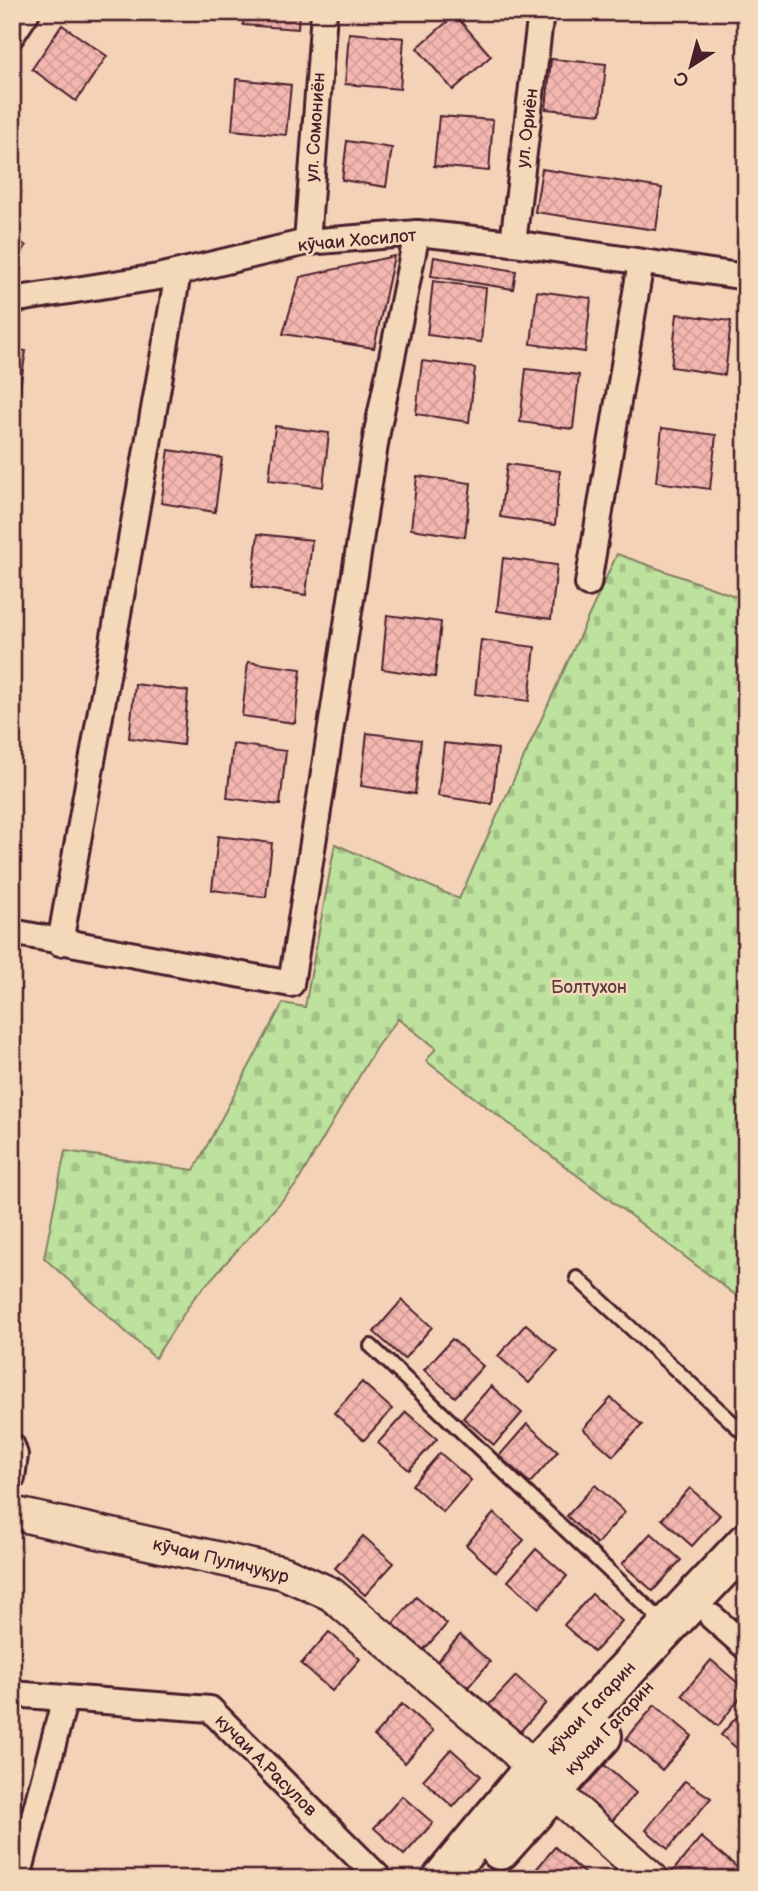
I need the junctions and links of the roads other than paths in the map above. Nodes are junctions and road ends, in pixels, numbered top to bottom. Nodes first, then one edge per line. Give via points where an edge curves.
1 (27, 12) edge
2 (324, 12) edge
3 (541, 12) edge
4 (12, 35) edge
5 (417, 233) junction
6 (307, 242) junction
7 (513, 243) junction
8 (641, 262) junction
9 (177, 273) junction
10 (746, 277) edge
11 (12, 300) edge
12 (588, 584) dead end
13 (12, 932) edge
14 (60, 943) junction
15 (577, 1278) dead end
16 (371, 1346) dead end
17 (746, 1435) edge
18 (12, 1446) edge
19 (12, 1478) edge
20 (12, 1513) edge
21 (746, 1543) edge
22 (746, 1580) edge
23 (712, 1617) junction
24 (667, 1627) junction
25 (746, 1647) edge
26 (12, 1694) edge
27 (65, 1698) junction
28 (542, 1779) junction
29 (13, 1879) edge
30 (380, 1879) edge
31 (442, 1879) edge
32 (476, 1879) edge
33 (652, 1879) edge

1 - 4 street
2 - 6 street, ул. Сомониён
3 - 7 street, ул. Ориён
5 - 6 street, кӯчаи Хосилот
5 - 7 street, кӯчаи Хосилот
5 - 14 street via 377,432 291,984
6 - 9 street, кӯчаи Хосилот
7 - 8 street, кӯчаи Хосилот
8 - 10 street, кӯчаи Хосилот
8 - 12 street
9 - 11 street, кӯчаи Хосилот
9 - 14 street
13 - 14 street
15 - 17 lane
16 - 24 lane
18 - 19 street
20 - 28 street, кӯчаи Пуличуқур via 284,1573 331,1594
21 - 24 highway, кӯчаи Гагарин
22 - 23 highway, кучаи Гагарин
23 - 25 street
23 - 28 highway, кучаи Гагарин
24 - 28 highway, кӯчаи Гагарин
26 - 27 street, кучаи А.Расулов
27 - 29 street via 20,1870
27 - 30 street, кучаи А.Расулов via 210,1709
28 - 31 highway, кӯчаи Гагарин
28 - 32 highway, кучаи Гагарин
28 - 33 street, кӯчаи Пуличуқур

